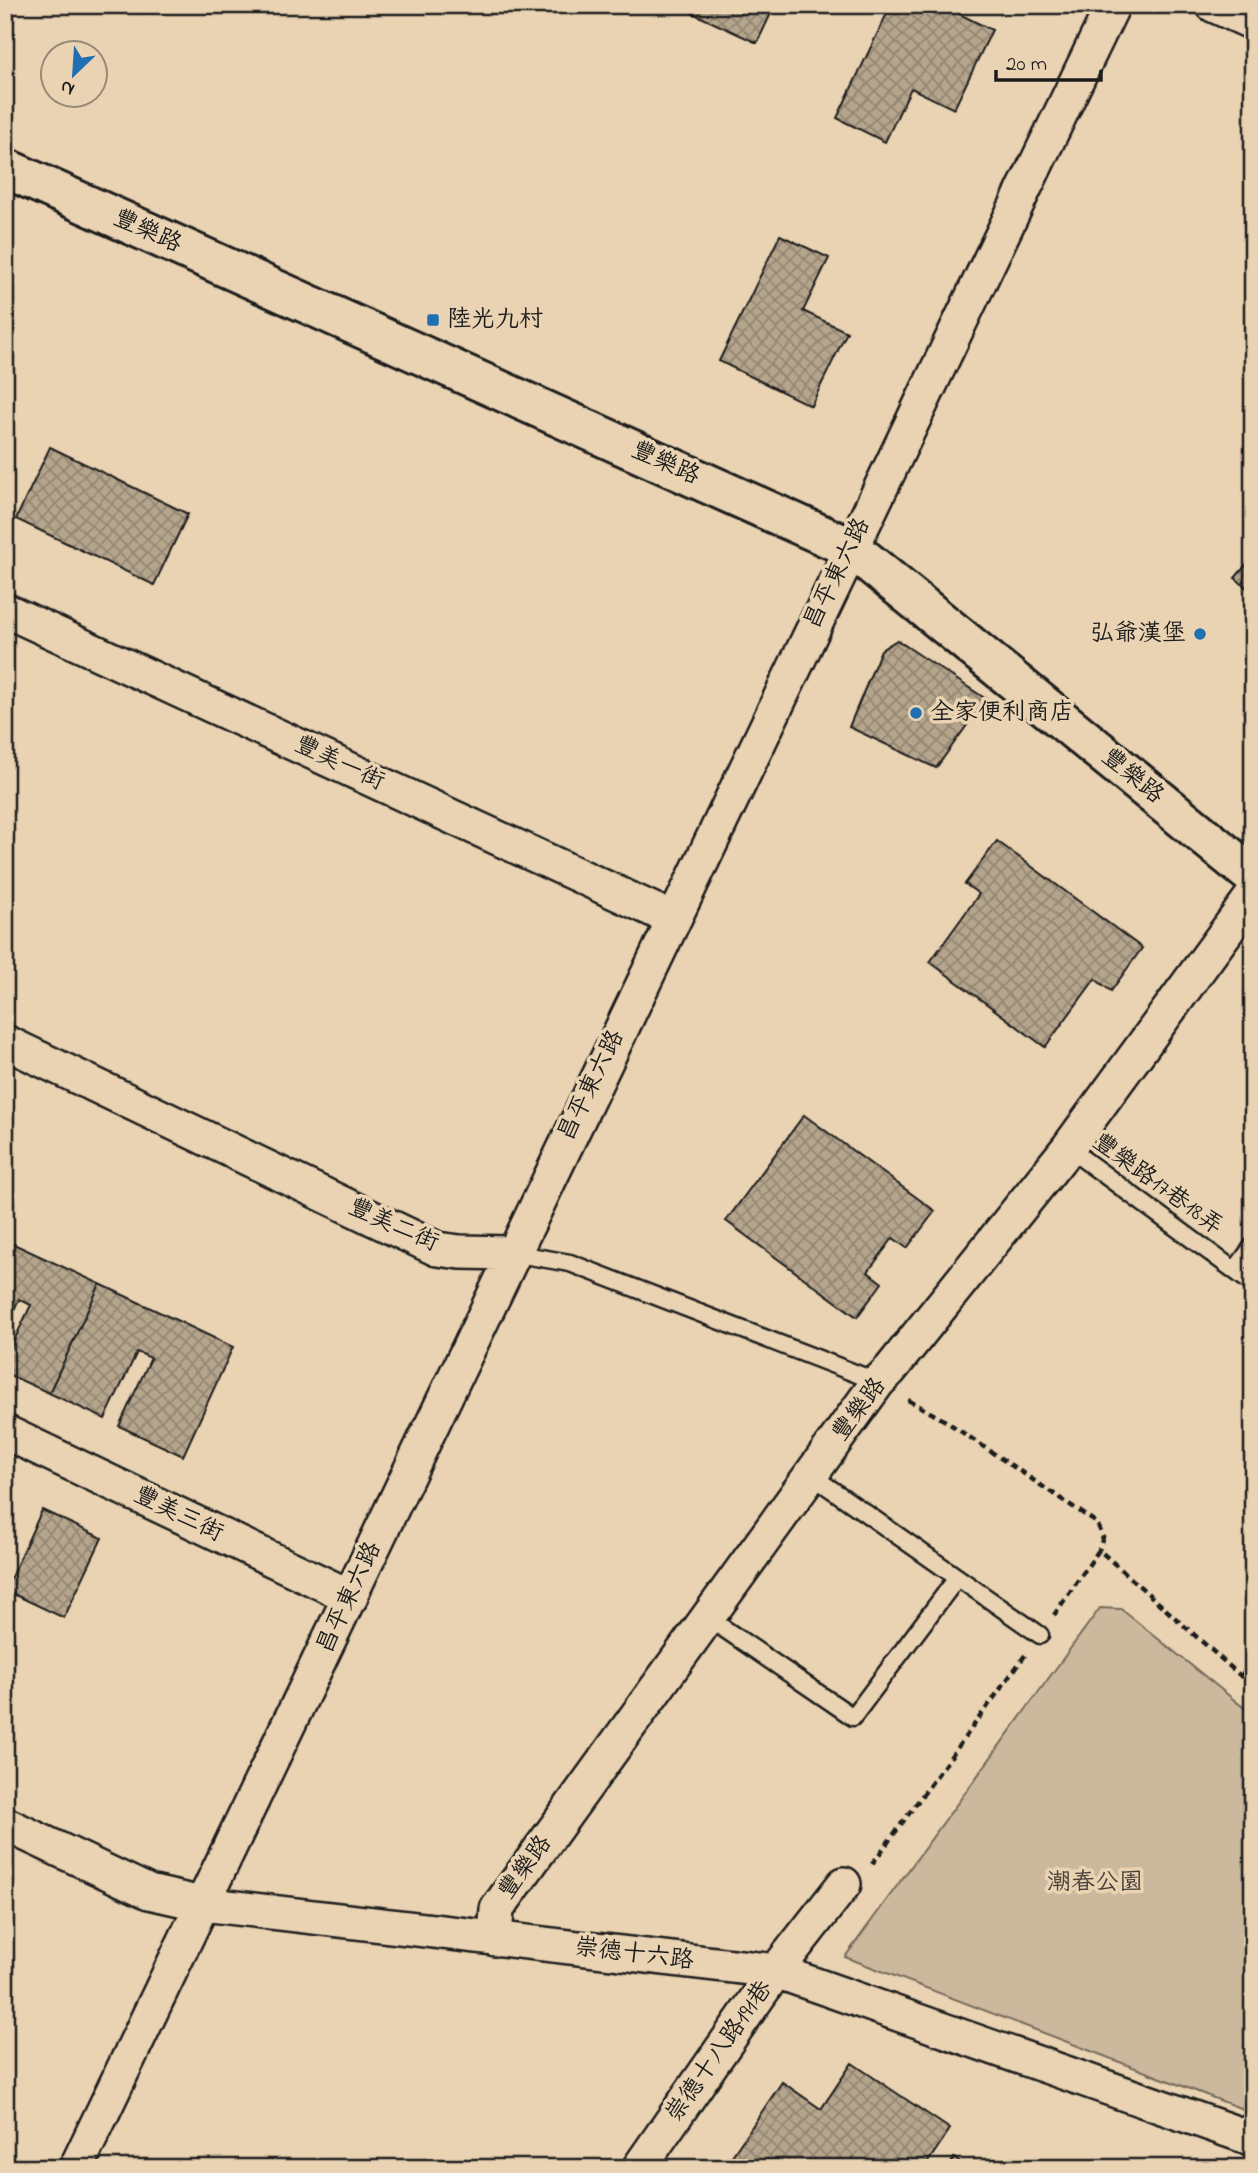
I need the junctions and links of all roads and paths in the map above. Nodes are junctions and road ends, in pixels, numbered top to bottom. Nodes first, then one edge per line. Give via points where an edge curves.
1 (1113, 5) edge
2 (1213, 5) edge
3 (1253, 23) edge
4 (5, 168) edge
5 (851, 548) junction
6 (5, 610) edge
7 (1253, 876) edge
8 (1253, 895) edge
9 (673, 919) junction
10 (5, 1042) edge
11 (1068, 1148) junction
12 (1253, 1246) edge
13 (512, 1253) junction
14 (1235, 1270) junction
15 (1253, 1284) edge
16 (878, 1382) junction
17 (5, 1432) edge
18 (811, 1475) junction
19 (1099, 1550) junction
20 (957, 1578) junction
21 (351, 1597) junction
22 (707, 1617) junction
23 (1040, 1635) junction
24 (1253, 1665) edge
25 (1241, 1677) junction
26 (1253, 1687) edge
27 (5, 1824) edge
28 (844, 1884) joint
29 (202, 1904) junction
30 (495, 1939) junction
31 (776, 1971) junction
32 (1253, 2139) edge
33 (76, 2168) edge
34 (639, 2168) edge

1 - 5 street, 昌平東六路
2 - 3 street
4 - 5 street, 豐樂路
5 - 7 street, 豐樂路
5 - 9 street, 昌平東六路
6 - 9 street, 豐美一街
8 - 11 street, 豐樂路
9 - 13 street, 昌平東六路
10 - 13 street, 豐美二街 via 438,1249
11 - 14 lane, 豐樂路17巷18弄
11 - 16 street, 豐樂路
12 - 14 lane
13 - 16 lane, 豐美二街 via 570,1263
13 - 21 street, 昌平東六路
14 - 15 lane, 豐樂路17巷18弄
16 - 18 street, 豐樂路
16 - 19 path via 944,1420 1097,1523 1103,1536
17 - 21 street, 豐美三街
18 - 20 lane
18 - 22 street, 豐樂路
19 - 23 path
19 - 25 path
20 - 22 lane via 853,1717
20 - 23 lane
21 - 29 street, 昌平東六路
22 - 30 street, 豐樂路 via 497,1909
23 - 28 path via 863,1875
24 - 25 path via 1249,1663
25 - 26 path
27 - 29 street, 崇德十六路 via 149,1892
28 - 31 street, 崇德十八路191巷
29 - 30 street, 崇德十六路
29 - 33 street, 昌平東六路
30 - 31 street, 崇德十六路
31 - 32 street, 崇德十六路
31 - 34 street, 崇德十八路191巷

